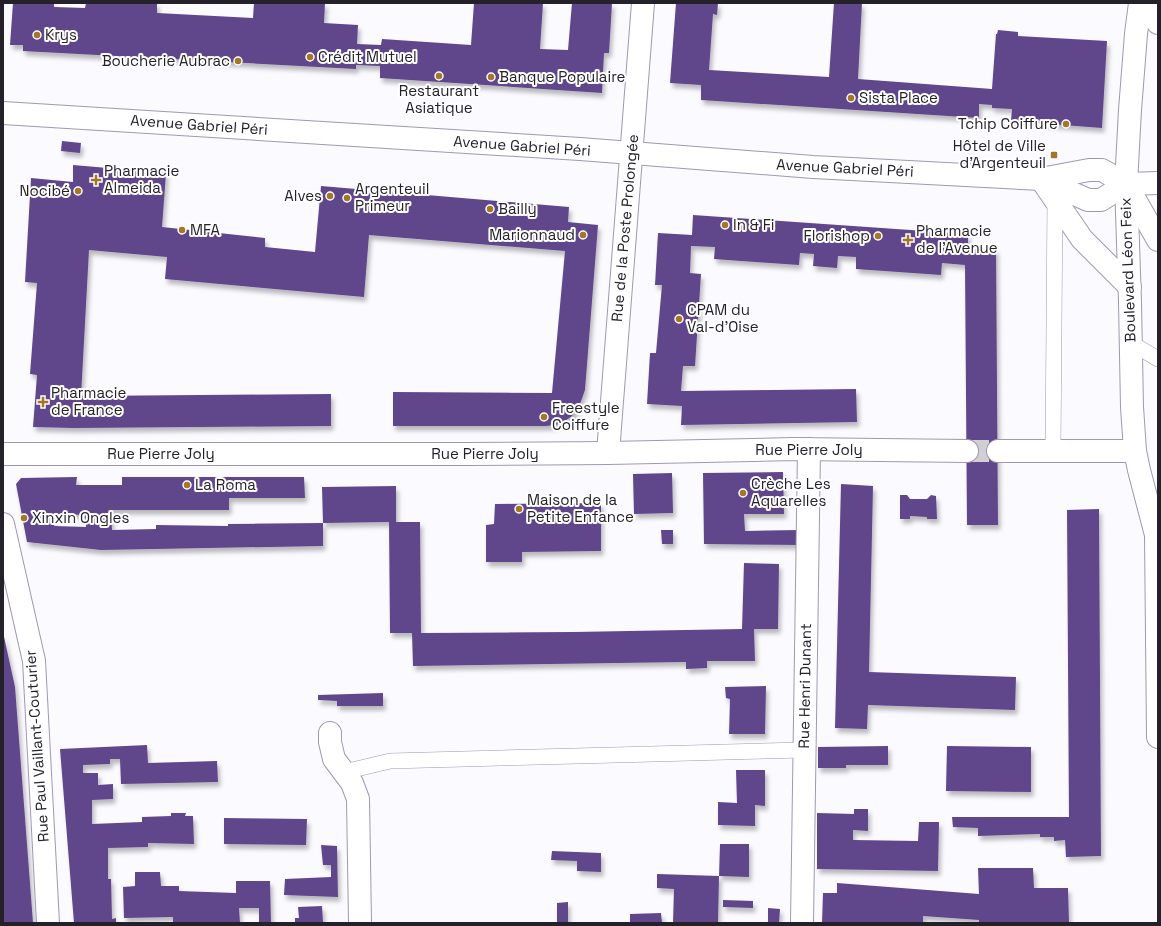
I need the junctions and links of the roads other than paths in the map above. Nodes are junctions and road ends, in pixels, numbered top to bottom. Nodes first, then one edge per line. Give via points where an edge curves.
1 (643, 3) edge
2 (1140, 3) edge
3 (1155, 3) edge
4 (1158, 23) edge
5 (3, 113) edge
6 (631, 154) junction
7 (1041, 179) junction
8 (1158, 182) edge
9 (1126, 184) junction
10 (1055, 199) junction
11 (1158, 240) edge
12 (1130, 287) junction
13 (1131, 343) junction
14 (1158, 359) edge
15 (809, 449) junction
16 (967, 450) tunnel mouth
17 (998, 451) tunnel mouth
18 (1052, 451) junction
19 (1135, 451) junction
20 (608, 453) junction
21 (3, 454) edge
22 (3, 524) edge
23 (1157, 528) edge
24 (1158, 633) edge
25 (330, 733) dead end
26 (1158, 737) edge
27 (804, 750) junction
28 (344, 772) junction
29 (48, 923) edge
30 (360, 923) edge
31 (802, 923) edge

1 - 6 street, Rue de la Poste Prolongée
2 - 9 street, Boulevard Léon Feix
3 - 4 street
5 - 6 street, Avenue Gabriel Péri
6 - 7 street, Avenue Gabriel Péri
6 - 20 street, Rue de la Poste Prolongée
7 - 9 street, Avenue Gabriel Péri via 1102,170
7 - 9 street, Avenue Gabriel Péri via 1088,200 1101,200
7 - 10 street
8 - 9 street, Avenue Gabriel Péri
9 - 11 street
9 - 12 street, Boulevard Léon Feix
10 - 12 street via 1082,239
10 - 18 lane
12 - 13 street, Boulevard Léon Feix
13 - 14 lane
13 - 19 street, Boulevard Léon Feix
15 - 16 street, Rue Pierre Joly
15 - 20 street, Rue Pierre Joly
15 - 27 street, Rue Henri Dunant
17 - 18 street
18 - 19 street
19 - 23 street, Boulevard Léon Feix via 1140,477
20 - 21 street, Rue Pierre Joly
22 - 29 street, Rue Paul Vaillant-Couturier via 34,661
23 - 24 street, Boulevard Léon Feix
24 - 26 street, Boulevard Léon Feix
25 - 28 street via 334,759
27 - 28 lane via 390,761
27 - 31 street, Rue Henri Dunant
28 - 30 street via 352,783 358,799

